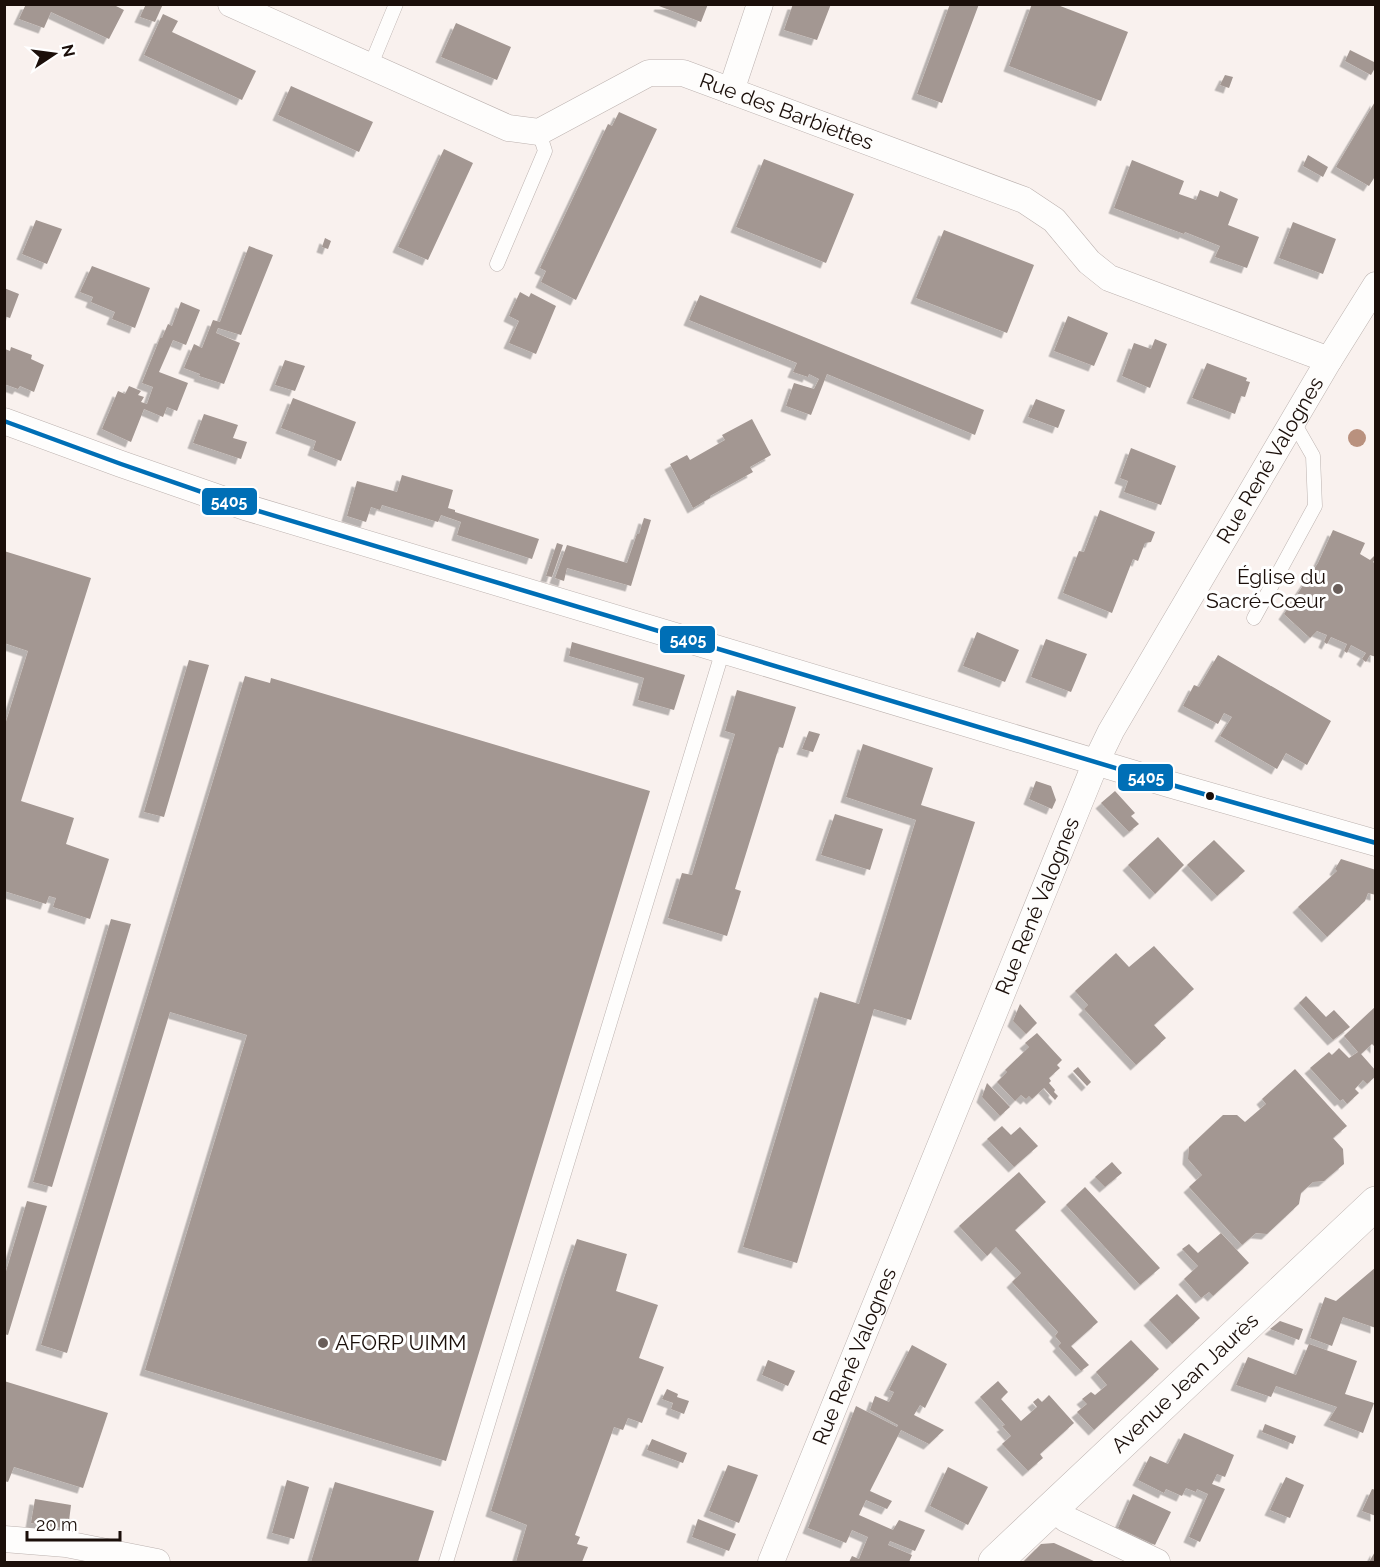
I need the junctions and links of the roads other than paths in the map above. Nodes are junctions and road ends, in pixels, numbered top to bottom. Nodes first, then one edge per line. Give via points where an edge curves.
1 (231, 4) edge
2 (396, 4) edge
3 (760, 4) edge
4 (370, 67) junction
5 (731, 91) junction
6 (539, 132) junction
7 (497, 264) dead end
8 (1376, 285) edge
9 (1368, 314) edge
10 (1329, 360) junction
11 (4, 421) edge
12 (1293, 421) junction
13 (1254, 618) dead end
14 (723, 650) junction
15 (1096, 762) junction
16 (1376, 843) edge
17 (1376, 1203) edge
18 (1053, 1507) junction
19 (4, 1539) edge
20 (157, 1563) edge
21 (446, 1563) edge
22 (771, 1563) edge
23 (995, 1563) edge
24 (1157, 1563) edge

1 - 4 street
2 - 4 lane
3 - 5 street
4 - 6 street via 508,129
5 - 6 street, Rue des Barbiettes via 683,73 649,73
5 - 10 street, Rue des Barbiettes via 1024,200 1054,220 1089,262 1109,278
6 - 7 lane via 545,152
8 - 9 street, Rue René Valognes
9 - 10 street, Rue René Valognes
10 - 12 street, Rue René Valognes
11 - 14 street via 245,507
12 - 13 lane via 1313,456 1315,506
12 - 15 street, Rue René Valognes
14 - 15 street
14 - 21 lane
15 - 16 street
15 - 22 street, Rue René Valognes
17 - 18 main road, Avenue Jean Jaurès
18 - 23 main road, Avenue Jean Jaurès
18 - 24 street via 1066,1520
19 - 20 street via 66,1544

